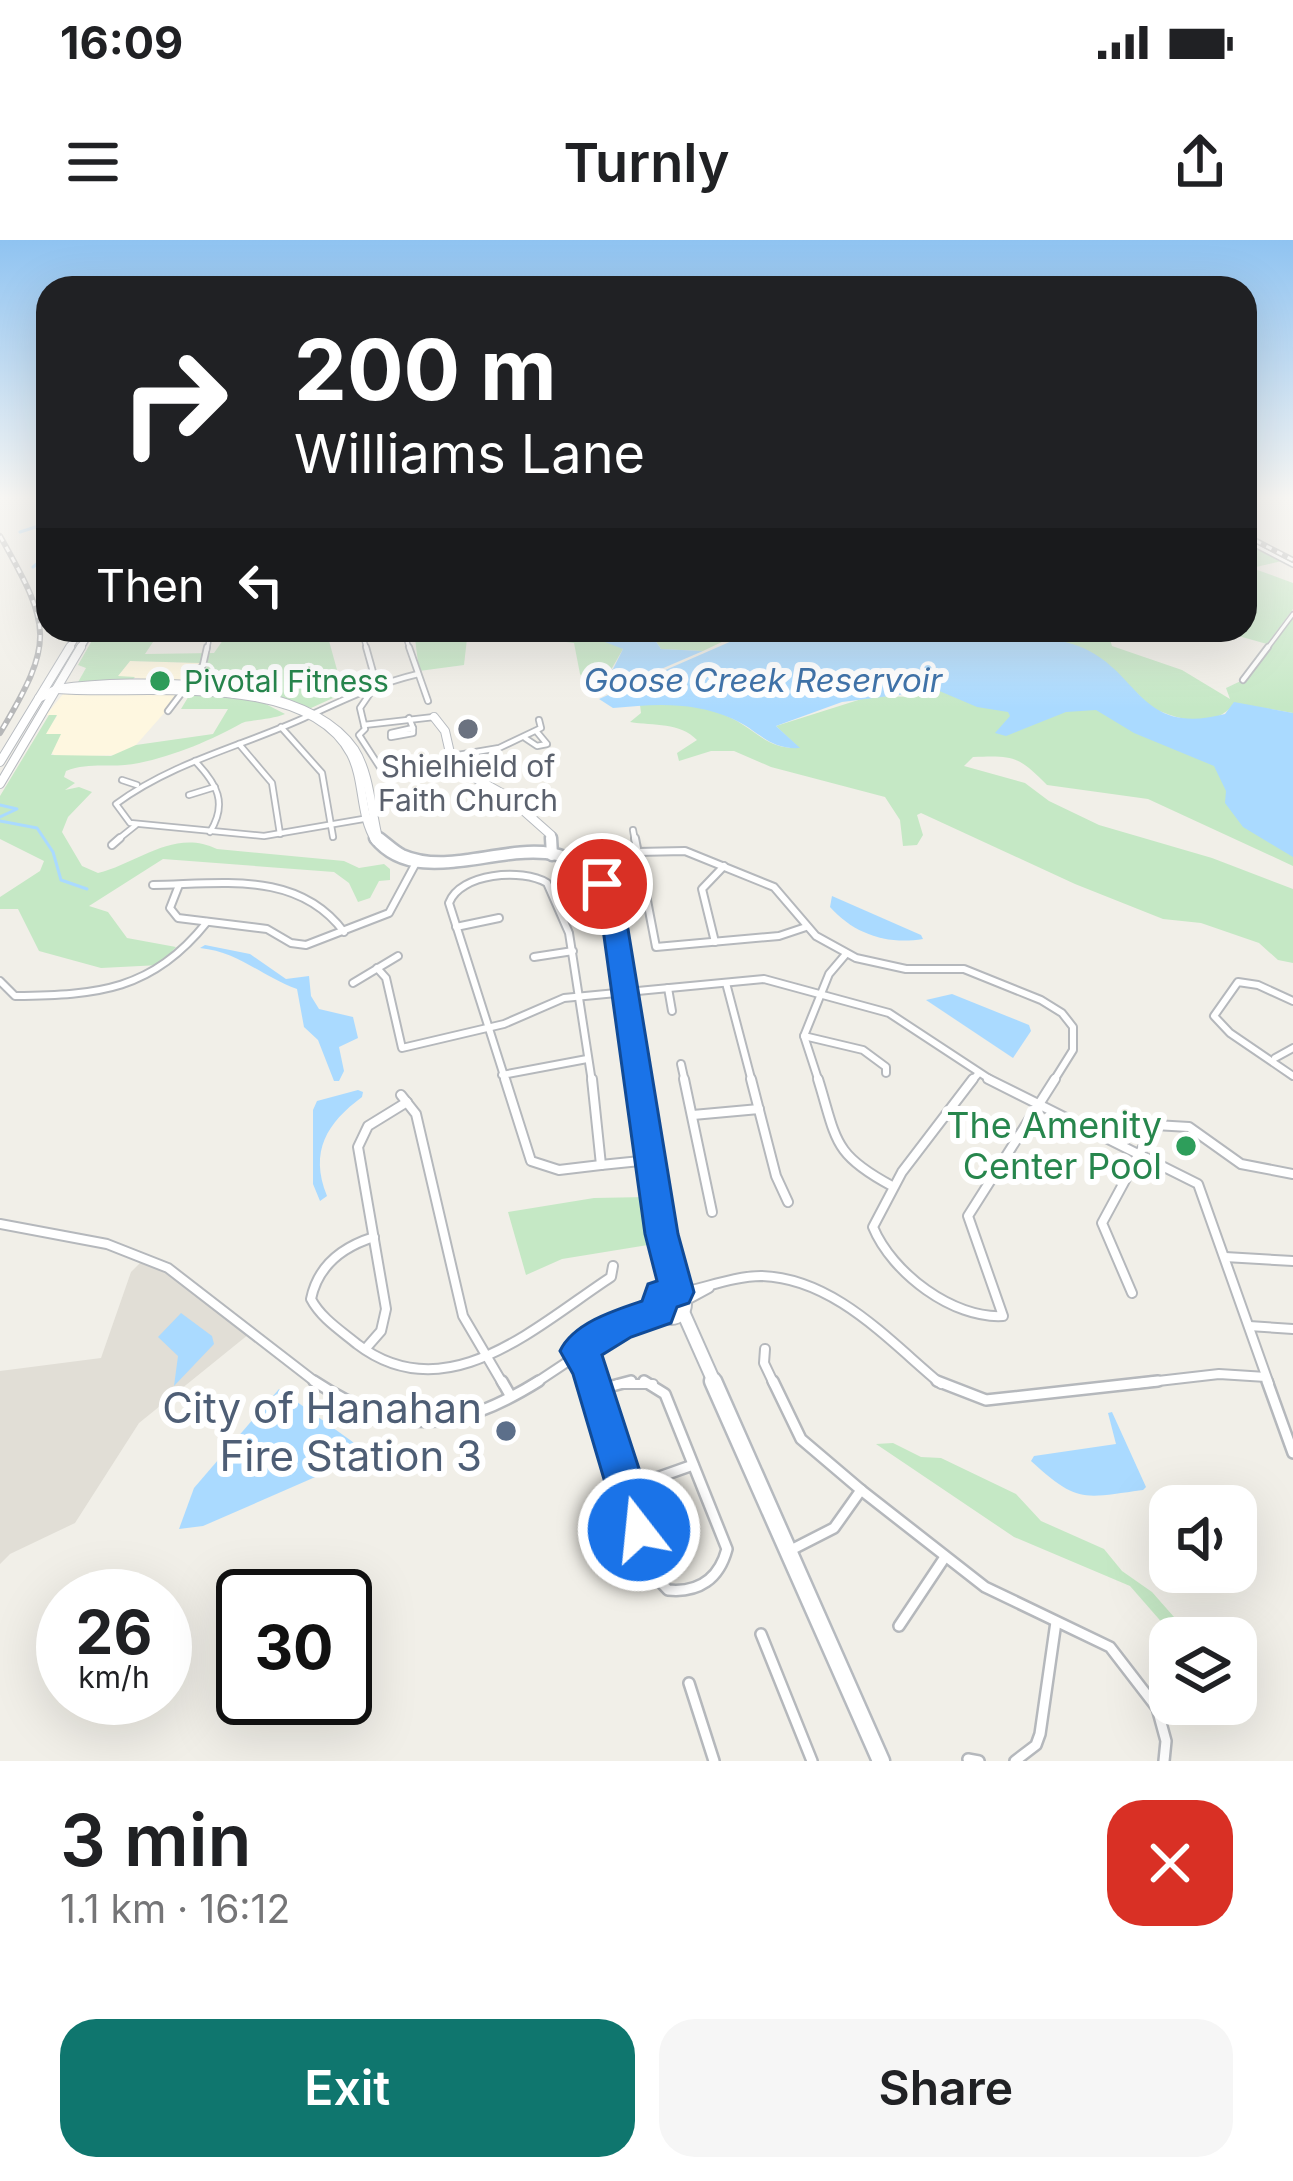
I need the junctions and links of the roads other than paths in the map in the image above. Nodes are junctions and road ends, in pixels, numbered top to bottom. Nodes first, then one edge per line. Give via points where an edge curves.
1 (1293, 614) edge
2 (74, 642) edge
3 (83, 642) edge
4 (213, 642) edge
5 (364, 642) edge
6 (408, 642) edge
7 (418, 674) junction
8 (1243, 680) dead end
9 (366, 687) junction
10 (51, 690) junction
11 (184, 690) junction
12 (353, 693) junction
13 (428, 701) dead end
14 (168, 711) dead end
15 (312, 714) junction
16 (433, 714) joint
17 (410, 718) junction
18 (539, 720) dead end
19 (364, 725) junction
20 (281, 727) junction
21 (413, 728) dead end
22 (537, 732) junction
23 (525, 737) junction
24 (238, 744) junction
25 (447, 756) junction
26 (194, 761) junction
27 (0, 762) edge
28 (381, 769) dead end
29 (122, 780) dead end
30 (0, 784) edge
31 (137, 785) junction
32 (215, 787) junction
33 (189, 795) dead end
34 (370, 818) junction
35 (136, 824) junction
36 (333, 824) junction
37 (633, 830) dead end
38 (211, 832) junction
39 (280, 834) junction
40 (334, 837) dead end
41 (112, 845) dead end
42 (637, 852) junction
43 (552, 854) junction
44 (417, 861) junction
45 (724, 866) junction
46 (179, 884) junction
47 (153, 885) dead end
48 (499, 919) dead end
49 (208, 922) junction
50 (806, 927) junction
51 (456, 928) junction
52 (344, 932) junction
53 (715, 942) junction
54 (573, 951) junction
55 (846, 954) junction
56 (398, 956) dead end
57 (534, 957) dead end
58 (376, 968) junction
59 (0, 981) edge
60 (353, 983) dead end
61 (726, 983) junction
62 (668, 988) junction
63 (622, 992) junction
64 (820, 992) junction
65 (580, 997) junction
66 (1293, 1000) edge
67 (672, 1011) dead end
68 (487, 1029) junction
69 (803, 1036) junction
70 (1293, 1048) edge
71 (1274, 1058) junction
72 (587, 1059) junction
73 (681, 1064) dead end
74 (886, 1073) dead end
75 (978, 1074) junction
76 (502, 1075) junction
77 (1293, 1076) edge
78 (1038, 1103) junction
79 (758, 1108) junction
80 (693, 1115) junction
81 (1138, 1152) junction
82 (650, 1160) junction
83 (601, 1166) junction
84 (1293, 1174) edge
85 (893, 1187) junction
86 (788, 1202) dead end
87 (712, 1212) dead end
88 (0, 1223) edge
89 (374, 1237) junction
90 (1226, 1257) junction
91 (1293, 1261) edge
92 (613, 1266) dead end
93 (1132, 1293) dead end
94 (672, 1303) junction
95 (1249, 1326) junction
96 (1293, 1329) edge
97 (366, 1349) junction
98 (765, 1349) dead end
99 (578, 1351) junction
100 (484, 1355) junction
101 (1266, 1377) junction
102 (597, 1390) junction
103 (510, 1395) junction
104 (1293, 1453) edge
105 (693, 1465) junction
106 (627, 1489) junction
107 (860, 1490) junction
108 (789, 1551) junction
109 (945, 1557) junction
110 (1056, 1622) junction
111 (899, 1626) dead end
112 (761, 1634) dead end
113 (689, 1683) dead end
114 (1021, 1759) edge
115 (714, 1761) edge
116 (812, 1761) edge
117 (881, 1761) edge
118 (1164, 1761) edge

1 - 8 street
2 - 10 street
3 - 10 street
4 - 11 street
5 - 12 street via 373,672 334,683
6 - 7 street
7 - 9 street
7 - 13 street
9 - 12 street
9 - 19 street via 373,689 360,708
10 - 11 street
10 - 27 street
10 - 30 street
11 - 14 street
11 - 15 street
12 - 15 street
15 - 20 street
15 - 34 street via 346,746
16 - 17 street
16 - 25 street via 445,731
17 - 19 street
17 - 21 street
18 - 22 street
19 - 28 street via 359,737
20 - 24 street
20 - 36 street via 322,772
22 - 23 street
22 - 23 street via 547,744
23 - 25 street via 478,755
24 - 26 street
24 - 39 street via 272,783
25 - 43 street via 532,817 551,835
26 - 31 street
26 - 32 street
29 - 31 street
31 - 35 street via 116,804
32 - 33 street
32 - 38 street via 224,806
34 - 36 street
34 - 44 street via 377,843
35 - 38 street
35 - 41 street
36 - 39 street
36 - 40 street
37 - 42 street
38 - 39 street
42 - 45 street via 686,850
42 - 53 street via 656,947
43 - 44 street
43 - 63 street via 593,878
44 - 52 street via 389,913
45 - 50 street via 782,892
45 - 53 street via 702,889
46 - 47 street
46 - 49 street via 173,914
46 - 52 street via 305,895
48 - 51 street
49 - 52 street via 267,929 306,948
49 - 59 street via 183,956 120,989 15,996
50 - 53 street
50 - 55 street
51 - 54 street via 449,903 456,888 534,877 560,902
51 - 68 street
54 - 57 street
54 - 65 street
55 - 64 street
55 - 78 street via 895,968 974,972 1062,1013 1075,1042
56 - 58 street
58 - 60 street
58 - 68 street via 386,978 402,1048
61 - 62 street
61 - 64 street via 773,980
61 - 79 street
62 - 63 street
62 - 67 street
63 - 65 street
63 - 82 street
64 - 69 street
64 - 75 street via 898,1017
65 - 68 street
65 - 72 street
66 - 71 street via 1238,982 1215,1011 1222,1028
68 - 76 street
69 - 74 street via 863,1050
69 - 85 street via 841,1152
70 - 71 street
71 - 77 street
72 - 76 street
72 - 83 street
73 - 80 street
75 - 78 street
75 - 85 street
76 - 83 street via 531,1162 559,1170
78 - 81 street
78 - 85 street via 968,1216 1003,1316 961,1310 880,1245 874,1218
79 - 80 street
79 - 86 street
80 - 87 street
81 - 84 street via 1155,1126 1180,1124 1242,1163
81 - 90 street via 1198,1184
81 - 93 street via 1102,1223
82 - 83 street
82 - 94 street
88 - 103 street via 114,1246 166,1267 344,1402 384,1420 450,1422
89 - 97 street via 386,1319
89 - 97 street via 342,1250 320,1272 311,1299
89 - 100 street via 358,1147 368,1126 404,1099 416,1114 463,1316
90 - 91 street
90 - 95 street
92 - 100 street via 611,1276
94 - 99 street
94 - 101 street via 718,1283 771,1276 809,1284 946,1388 986,1400 1219,1374
94 - 108 street
95 - 96 street
95 - 101 street
97 - 100 street via 420,1374 453,1371
98 - 107 street via 764,1363 801,1439
99 - 102 street
99 - 103 street
100 - 103 street
101 - 104 street
102 - 105 street via 639,1378 659,1386
102 - 106 street
105 - 106 street
105 - 106 street via 727,1550 718,1573 692,1591 668,1590 651,1572
107 - 108 street via 834,1528
107 - 109 street
108 - 117 street
109 - 110 street
109 - 111 street
110 - 114 street via 1040,1734
110 - 118 street via 1110,1647 1148,1692 1162,1724
112 - 116 street
113 - 115 street

